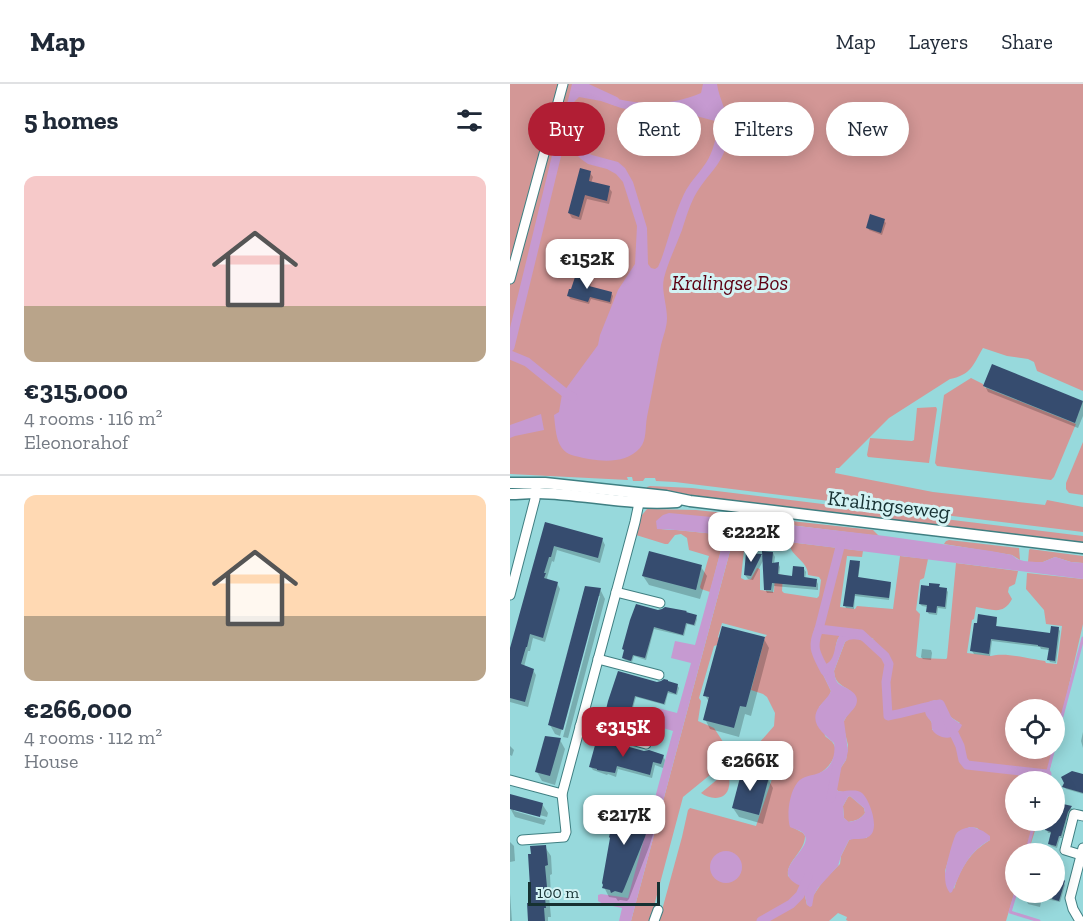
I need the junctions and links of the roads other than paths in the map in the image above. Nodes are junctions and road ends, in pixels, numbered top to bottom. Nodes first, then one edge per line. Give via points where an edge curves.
1 (563, 84) edge
2 (510, 279) edge
3 (510, 483) edge
4 (536, 488) junction
5 (510, 494) edge
6 (640, 498) junction
7 (1083, 548) edge
8 (616, 592) junction
9 (510, 595) edge
10 (660, 603) dead end
11 (598, 659) junction
12 (659, 675) dead end
13 (580, 726) junction
14 (646, 744) dead end
15 (510, 780) edge
16 (562, 794) junction
17 (1083, 816) edge
18 (522, 840) dead end
19 (1082, 852) edge
20 (658, 909) dead end
21 (654, 921) edge
22 (1080, 921) edge

1 - 2 street
3 - 4 main road, Kralingseweg
4 - 5 main road, Kralingseweg
4 - 6 main road, Kralingseweg
4 - 9 street
6 - 7 main road, Kralingseweg via 666,496
6 - 8 street
8 - 10 street
8 - 11 street
11 - 12 street
11 - 13 street
13 - 14 street
13 - 16 street
15 - 16 street
16 - 18 street via 567,832 564,837
17 - 19 street via 1074,814 1065,850
19 - 22 street via 1070,898
20 - 21 street

